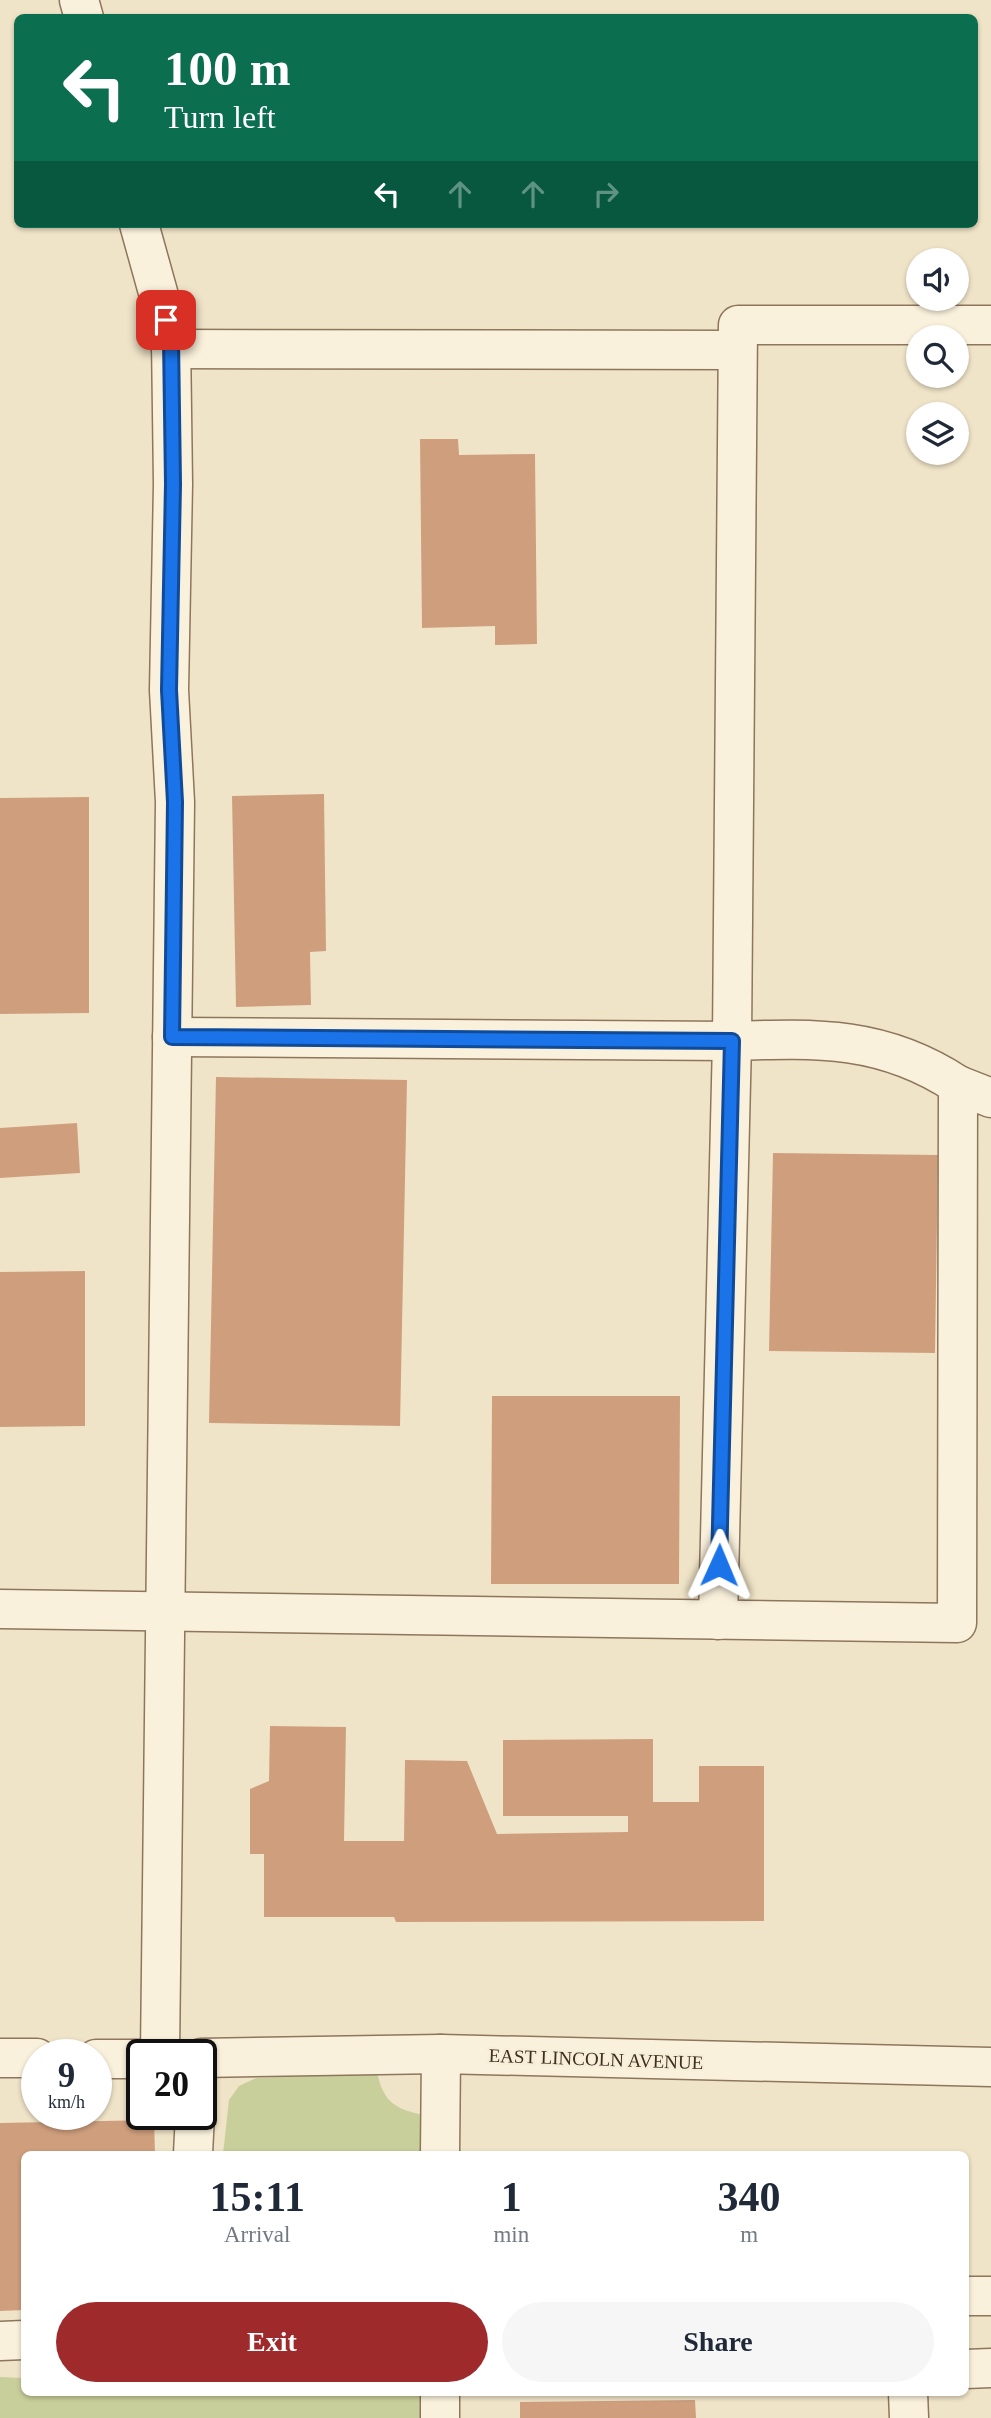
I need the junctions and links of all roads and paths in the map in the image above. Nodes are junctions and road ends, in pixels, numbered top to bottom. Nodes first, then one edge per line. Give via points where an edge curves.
1 (140, 228) edge
2 (991, 325) edge
3 (171, 349) junction
4 (737, 350) junction
5 (172, 1037) junction
6 (732, 1041) junction
7 (975, 1092) edge
8 (0, 1609) edge
9 (164, 1614) junction
10 (718, 1620) junction
11 (160, 2039) edge
12 (441, 2054) junction
13 (0, 2058) edge
14 (21, 2058) edge
15 (217, 2058) edge
16 (991, 2067) edge
17 (194, 2130) edge
18 (193, 2151) edge
19 (440, 2151) edge
20 (991, 2296) edge
21 (969, 2297) edge
22 (21, 2340) edge
23 (0, 2341) edge
24 (991, 2368) edge
25 (969, 2369) edge
26 (440, 2396) edge
27 (908, 2396) edge
28 (440, 2418) edge
29 (909, 2418) edge

1 - 3 lane
2 - 4 lane via 738,325
3 - 4 lane
3 - 5 lane
4 - 6 lane
5 - 6 lane
5 - 9 lane
6 - 7 lane via 798,1039 896,1052
6 - 10 lane
7 - 10 lane via 957,1623
8 - 9 lane
9 - 10 lane
9 - 11 lane
12 - 15 lane, EAST LINCOLN AVENUE
12 - 16 lane, EAST LINCOLN AVENUE
12 - 19 lane
13 - 14 lane
17 - 18 lane
20 - 21 lane
22 - 23 lane
24 - 25 lane
26 - 28 lane
27 - 29 lane

